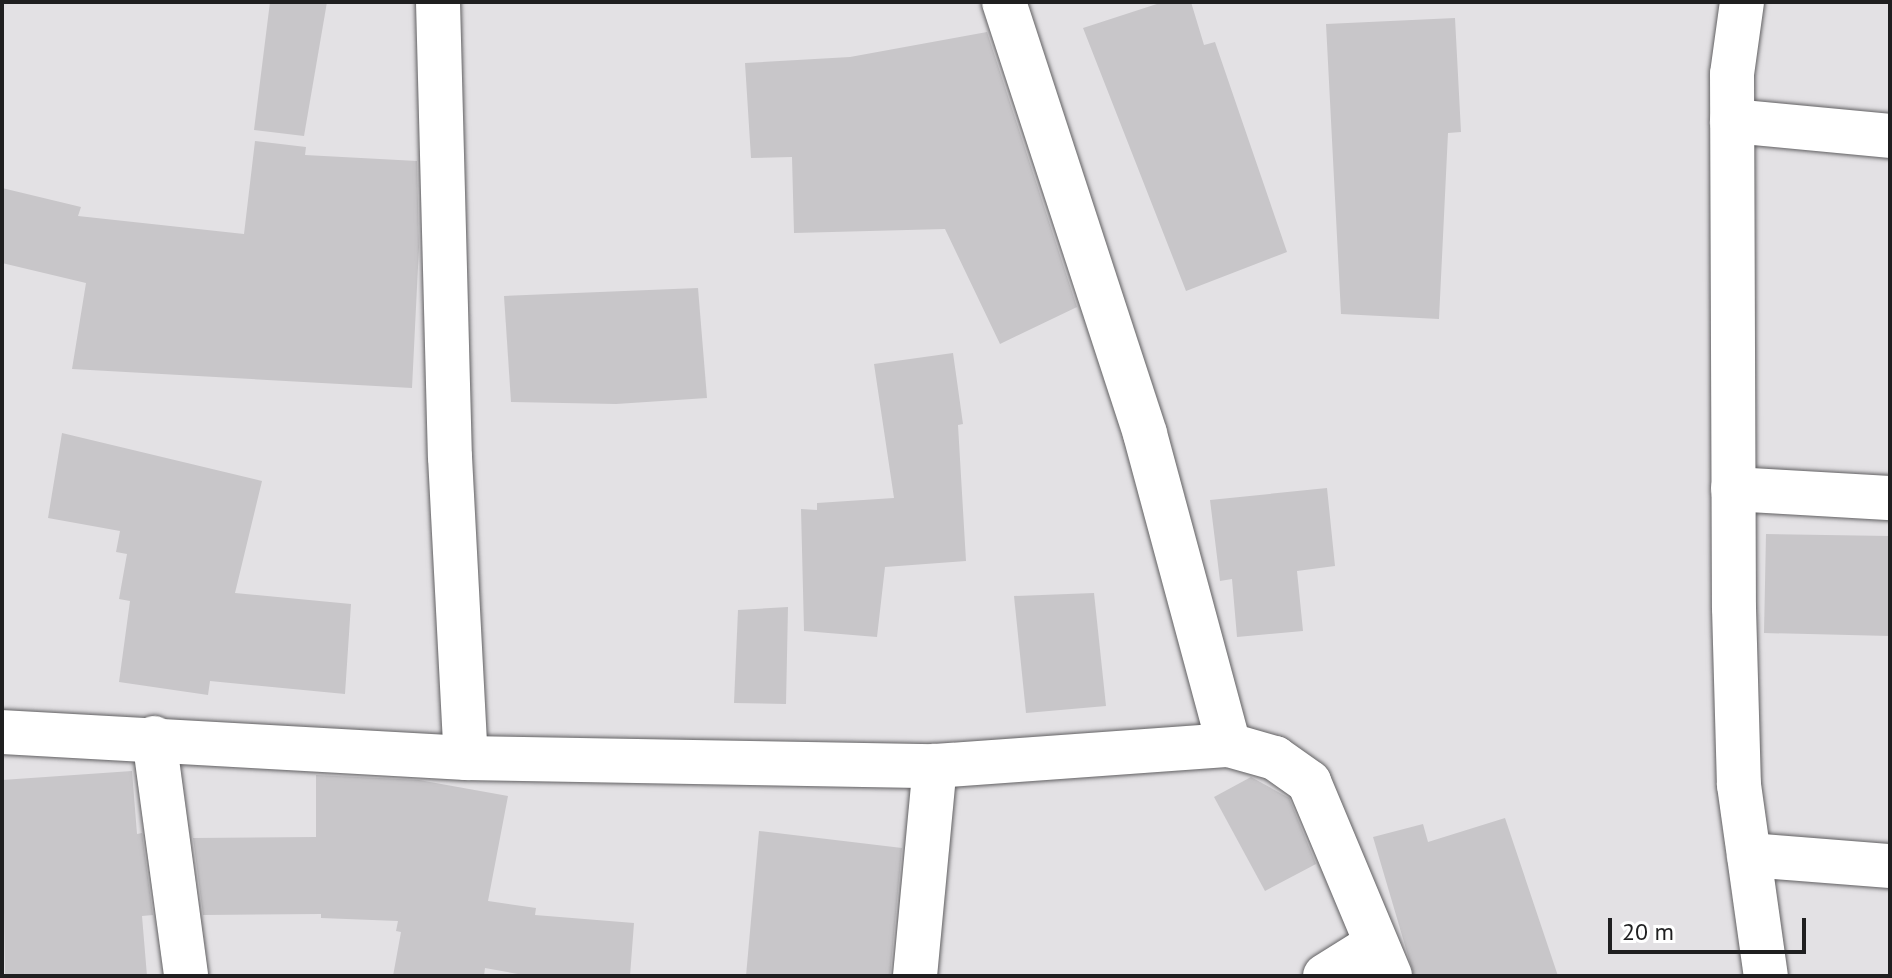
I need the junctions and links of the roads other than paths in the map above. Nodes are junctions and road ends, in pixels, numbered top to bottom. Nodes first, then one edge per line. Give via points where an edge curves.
1 (438, 2) edge
2 (1004, 2) edge
3 (1742, 2) edge
4 (1732, 121) junction
5 (1890, 136) edge
6 (1733, 489) junction
7 (1890, 498) edge
8 (2, 732) edge
9 (154, 738) junction
10 (1229, 745) junction
11 (466, 758) junction
12 (935, 766) junction
13 (1749, 855) junction
14 (1890, 866) edge
15 (1383, 960) edge
16 (186, 976) edge
17 (915, 976) edge
18 (1325, 976) edge
19 (1766, 976) edge

1 - 11 street via 450,457
2 - 10 street via 1145,434
3 - 4 street
4 - 5 street
4 - 6 street
6 - 7 street
6 - 13 street via 1739,785
8 - 9 street
9 - 11 street
9 - 16 street
10 - 12 street
10 - 15 street via 1275,758 1309,782
11 - 12 street
12 - 17 street
13 - 14 street
13 - 19 street
15 - 18 street

